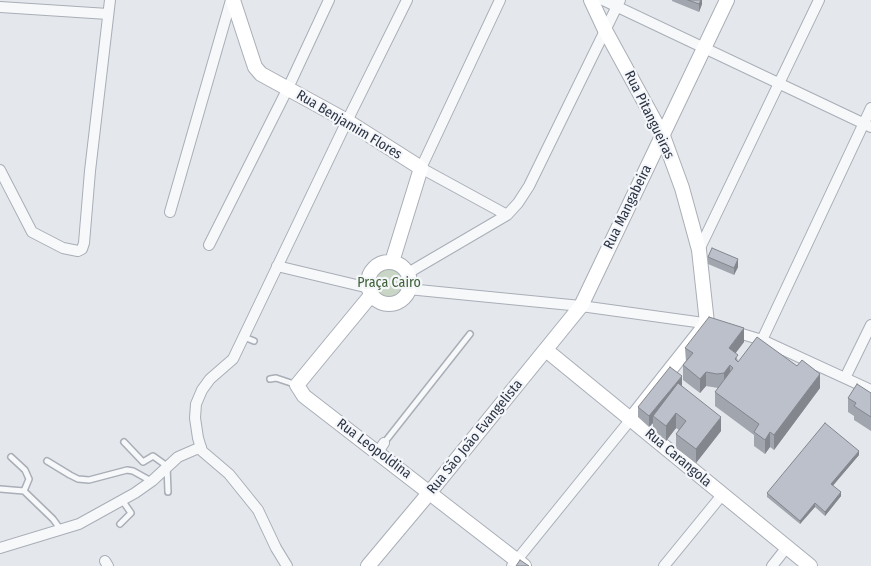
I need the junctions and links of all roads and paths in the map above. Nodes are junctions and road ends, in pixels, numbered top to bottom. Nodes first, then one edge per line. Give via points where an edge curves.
1 (110, 0) edge
2 (232, 0) edge
3 (330, 0) edge
4 (407, 0) edge
5 (500, 0) edge
6 (591, 0) edge
7 (603, 0) edge
8 (727, 0) edge
9 (819, 0) edge
10 (619, 4) edge
11 (0, 7) edge
12 (108, 14) junction
13 (605, 30) junction
14 (704, 48) junction
15 (780, 83) junction
16 (288, 88) junction
17 (871, 108) edge
18 (347, 121) junction
19 (868, 125) edge
20 (662, 136) junction
21 (421, 168) junction
22 (0, 170) edge
23 (170, 212) dead end
24 (507, 215) junction
25 (209, 244) dead end
26 (699, 250) junction
27 (392, 262) junction
28 (277, 266) junction
29 (408, 273) junction
30 (408, 289) junction
31 (370, 291) junction
32 (581, 306) junction
33 (707, 323) junction
34 (871, 325) edge
35 (470, 334) dead end
36 (244, 337) junction
37 (762, 340) junction
38 (254, 342) dead end
39 (546, 350) junction
40 (845, 378) junction
41 (270, 379) dead end
42 (297, 385) junction
43 (871, 390) edge
44 (631, 419) junction
45 (124, 442) dead end
46 (201, 447) junction
47 (381, 447) junction
48 (11, 457) dead end
49 (47, 461) dead end
50 (167, 466) junction
51 (152, 481) junction
52 (0, 489) edge
53 (24, 491) junction
54 (168, 492) dead end
55 (430, 492) junction
56 (722, 495) junction
57 (122, 500) junction
58 (120, 524) dead end
59 (61, 530) junction
60 (0, 548) edge
61 (787, 548) junction
62 (518, 564) edge
63 (287, 566) edge
64 (368, 566) edge
65 (664, 566) edge
66 (772, 566) edge
67 (810, 566) edge

1 - 12 street
2 - 16 street, Rua Benjamim Flores via 255,67 261,74
2 - 23 street
3 - 16 street
4 - 18 street
5 - 21 street
6 - 13 street, Rua Pitangueiras
7 - 10 street
8 - 14 street, Rua Mangabeira
9 - 15 street
10 - 13 street
10 - 14 street
11 - 12 street
12 - 22 street via 82,249 63,248 32,232
13 - 20 street, Rua Pitangueiras
13 - 24 street via 529,186
14 - 15 street
14 - 20 street, Rua Mangabeira
15 - 19 street
15 - 26 street
16 - 18 street, Rua Benjamim Flores
16 - 25 street
17 - 19 street
18 - 21 street, Rua Benjamim Flores
18 - 28 street
19 - 37 street
20 - 26 street, Rua Pitangueiras via 682,188
20 - 32 street, Rua Mangabeira
21 - 24 street, Rua Benjamim Flores
21 - 27 street
24 - 29 street
26 - 33 street, Rua Pitangueiras
27 - 29 street
27 - 31 street via 379,265 370,274
28 - 31 street
28 - 36 street
29 - 30 street
30 - 31 street via 402,298 392,303 380,302
30 - 32 street
31 - 42 street
32 - 33 street
32 - 39 street, Rua São João Evangelista
33 - 37 street
33 - 44 street
34 - 40 street
35 - 47 lane
36 - 38 lane
36 - 46 street via 233,359 210,379 196,404 194,418
37 - 40 street
39 - 44 street, Rua Carangola
39 - 55 street, Rua São João Evangelista
40 - 43 street
41 - 42 lane
42 - 47 street, Rua Leopoldina via 304,396
44 - 56 street, Rua Carangola
44 - 62 street
45 - 50 lane via 142,462 154,456
46 - 50 street
46 - 63 street via 229,474 258,510
47 - 55 street, Rua Leopoldina
48 - 53 lane via 29,479
49 - 51 lane via 78,479 89,480 128,470
50 - 51 street
50 - 54 lane
51 - 57 street
52 - 53 lane
53 - 59 lane
55 - 62 street, Rua Leopoldina
55 - 64 street, Rua São João Evangelista
56 - 61 street, Rua Carangola
56 - 65 street
57 - 58 lane via 131,513
57 - 59 street via 79,524
59 - 60 street
61 - 66 street
61 - 67 street, Rua Carangola

